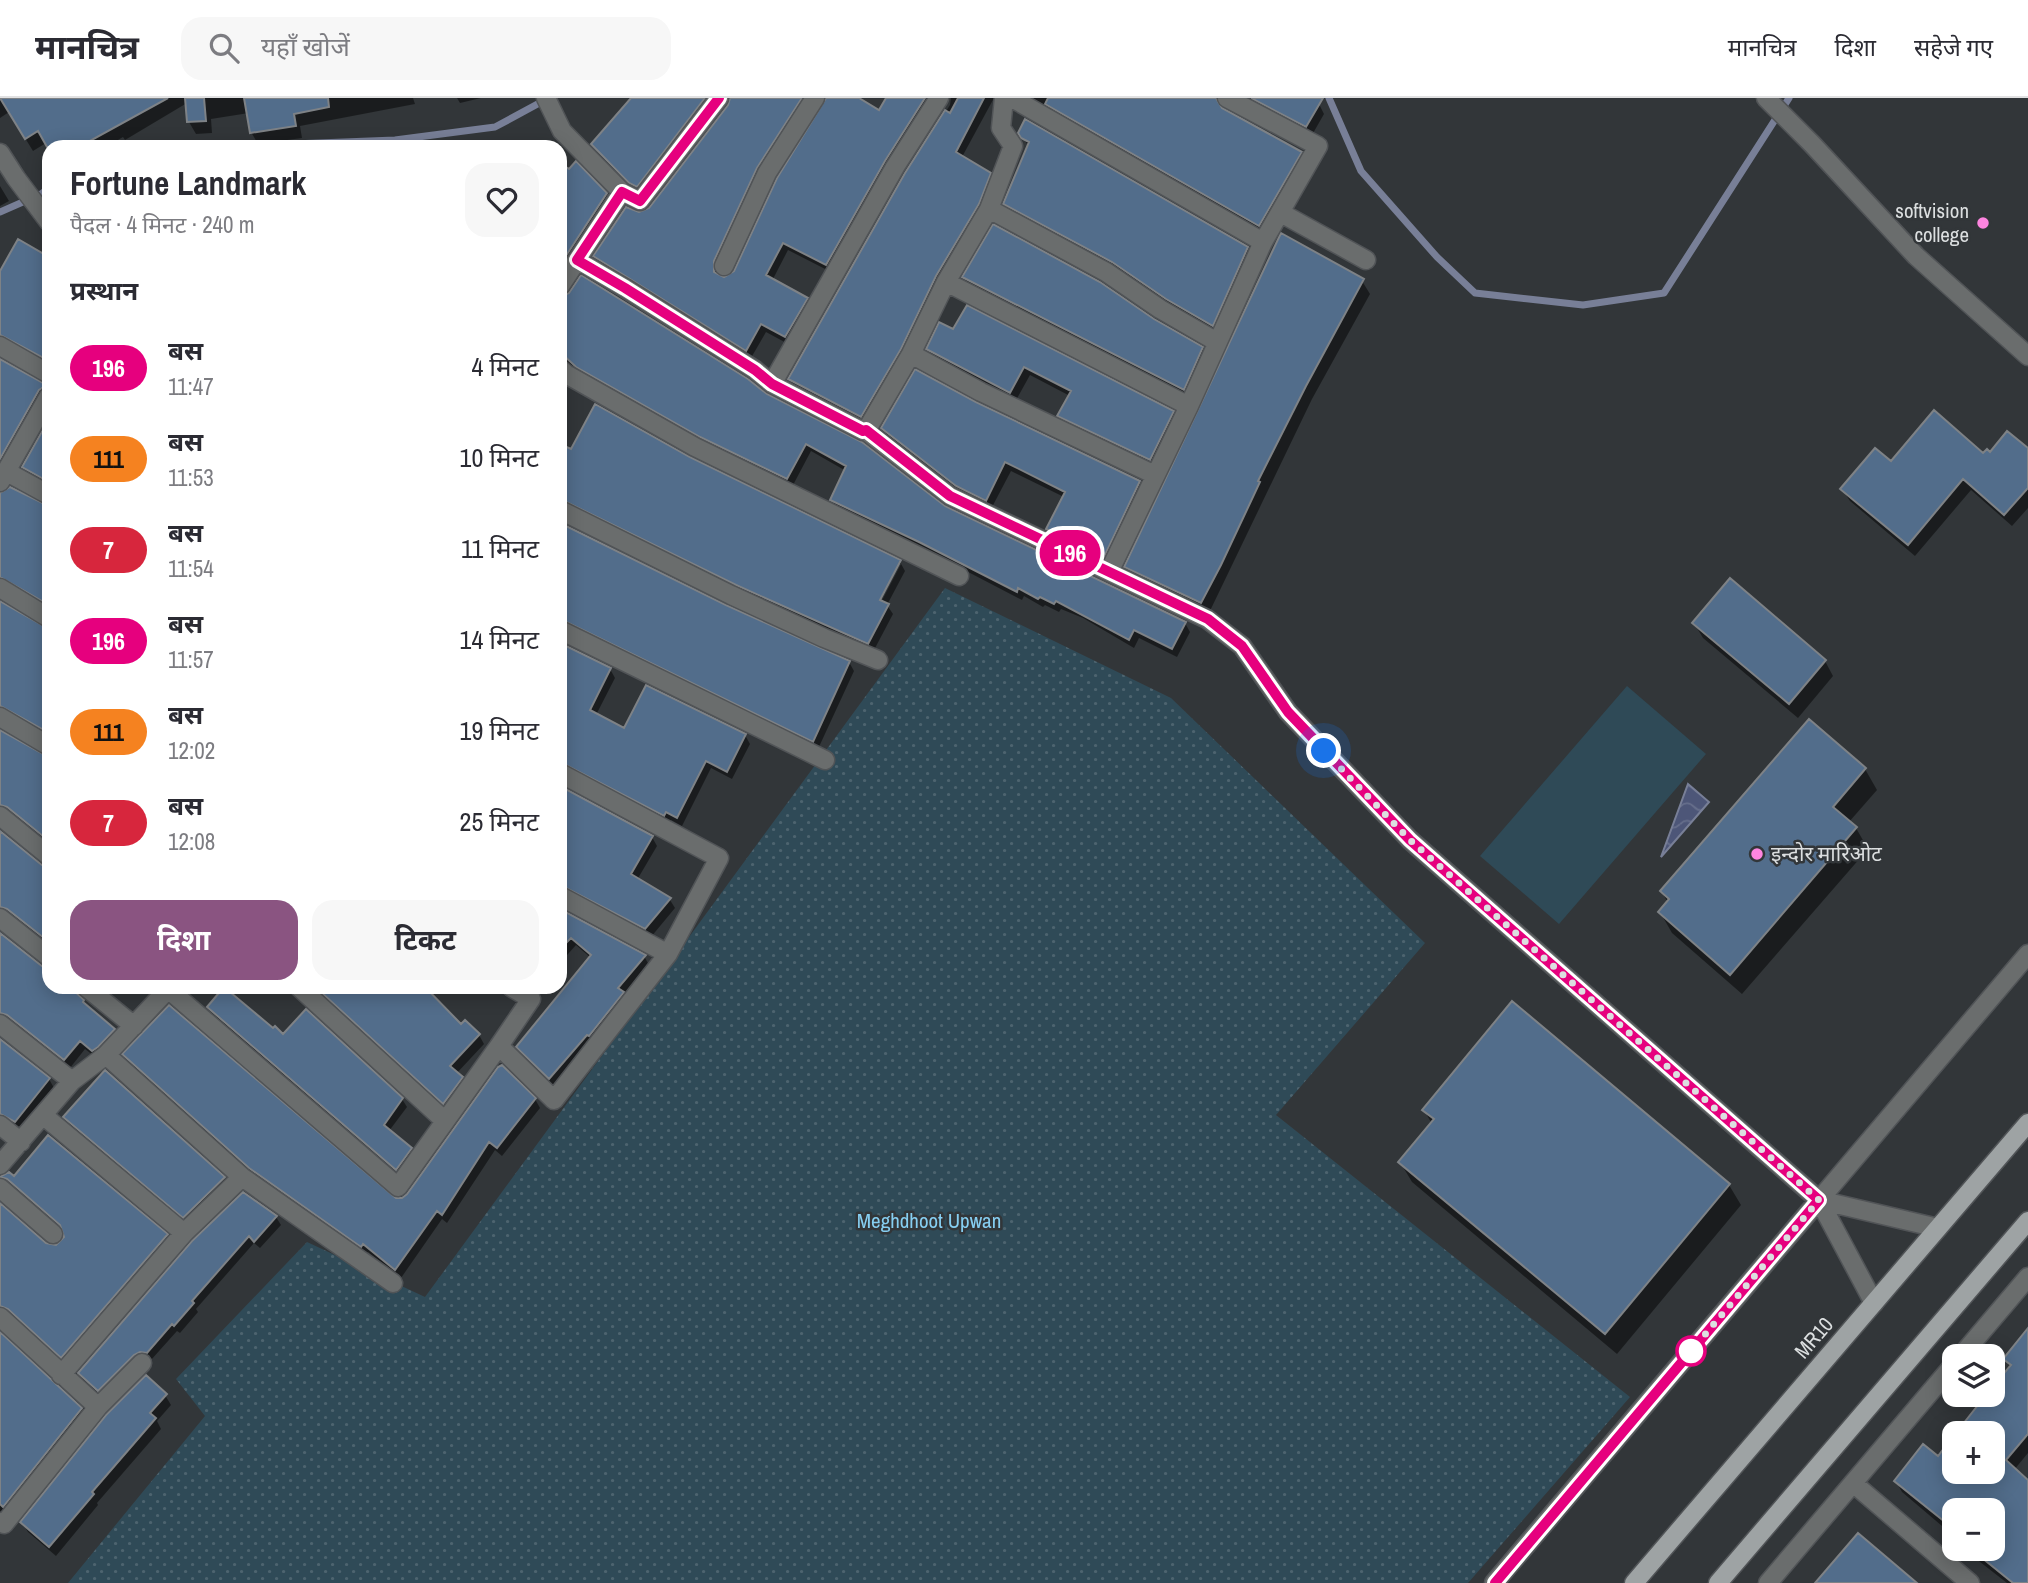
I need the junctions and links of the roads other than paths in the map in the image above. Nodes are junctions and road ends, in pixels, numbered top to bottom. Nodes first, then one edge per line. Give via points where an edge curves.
1 (546, 98) edge
2 (719, 98) edge
3 (815, 98) edge
4 (939, 98) edge
5 (1004, 98) edge
6 (1012, 98) edge
7 (1227, 98) edge
8 (1767, 99) edge
9 (0, 153) edge
10 (622, 192) junction
11 (989, 209) junction
12 (42, 213) edge
13 (1281, 213) junction
14 (1263, 242) junction
15 (577, 260) junction
16 (1366, 260) dead end
17 (724, 266) dead end
18 (567, 275) edge
19 (946, 282) junction
20 (1217, 342) junction
21 (0, 346) edge
22 (912, 354) junction
23 (2028, 356) edge
24 (42, 370) edge
25 (567, 375) edge
26 (772, 384) junction
27 (1189, 406) junction
28 (42, 408) edge
29 (866, 430) junction
30 (1154, 475) junction
31 (3, 477) edge
32 (42, 492) edge
33 (567, 513) edge
34 (1109, 572) junction
35 (959, 576) dead end
36 (0, 588) edge
37 (42, 614) edge
38 (567, 633) edge
39 (878, 660) dead end
40 (0, 717) edge
41 (42, 743) edge
42 (825, 760) dead end
43 (567, 777) edge
44 (0, 816) edge
45 (42, 850) edge
46 (567, 900) edge
47 (0, 918) edge
48 (42, 951) edge
49 (668, 954) junction
50 (2028, 954) edge
51 (95, 994) edge
52 (163, 994) edge
53 (176, 994) edge
54 (307, 994) edge
55 (523, 994) edge
56 (0, 1024) edge
57 (134, 1026) junction
58 (499, 1046) junction
59 (106, 1055) junction
60 (72, 1081) junction
61 (44, 1116) junction
62 (445, 1121) junction
63 (2028, 1123) edge
64 (0, 1125) edge
65 (21, 1142) junction
66 (0, 1165) edge
67 (242, 1177) junction
68 (0, 1188) edge
69 (1819, 1200) junction
70 (2028, 1221) edge
71 (1938, 1228) junction
72 (184, 1233) junction
73 (53, 1234) dead end
74 (2028, 1277) edge
75 (393, 1283) dead end
76 (1874, 1303) junction
77 (0, 1317) edge
78 (1971, 1344) edge
79 (142, 1363) dead end
80 (61, 1375) junction
81 (1942, 1378) edge
82 (98, 1407) junction
83 (1853, 1483) junction
84 (0, 1522) edge
85 (1494, 1583) edge
86 (1634, 1583) edge
87 (1718, 1583) edge
88 (1768, 1583) edge
89 (1970, 1583) edge

1 - 10 street via 562,131
2 - 10 street via 640,201
3 - 17 street via 767,173
4 - 26 street
5 - 11 street via 1001,128 1013,146
6 - 14 street
7 - 13 street via 1318,146
8 - 23 street via 1916,256
9 - 12 street
10 - 15 street
11 - 19 street
11 - 20 street via 1106,272
13 - 14 street
13 - 16 street
14 - 20 street
15 - 18 street
15 - 26 street
19 - 22 street
19 - 27 street
20 - 27 street
21 - 24 street
22 - 29 street
22 - 30 street
25 - 35 street via 695,447
26 - 29 street
27 - 30 street
28 - 31 street
29 - 34 street via 950,496
30 - 34 street
31 - 32 street
33 - 39 street via 731,595
34 - 69 street via 1208,619 1242,646 1288,712 1410,840
36 - 37 street
38 - 42 street
40 - 41 street
43 - 49 street via 719,858
44 - 45 street
46 - 49 street
47 - 48 street
49 - 58 street via 554,1100
50 - 69 street
51 - 57 street
52 - 57 street
53 - 62 street via 398,1187
54 - 62 street
55 - 58 street via 531,999
56 - 60 street
57 - 59 street
58 - 62 street
59 - 60 street
59 - 67 street
60 - 61 street
61 - 65 street
61 - 72 street
63 - 71 main road, MR10
64 - 65 street
65 - 66 street
67 - 72 street
67 - 75 street
68 - 73 street
69 - 71 street
69 - 76 street
69 - 85 street
70 - 87 main road
71 - 76 main road, MR10
72 - 80 street
74 - 78 street
76 - 86 main road, MR10
77 - 80 street
79 - 82 street
80 - 82 street
81 - 83 street
82 - 84 street via 4,1524
83 - 88 street
83 - 89 street

